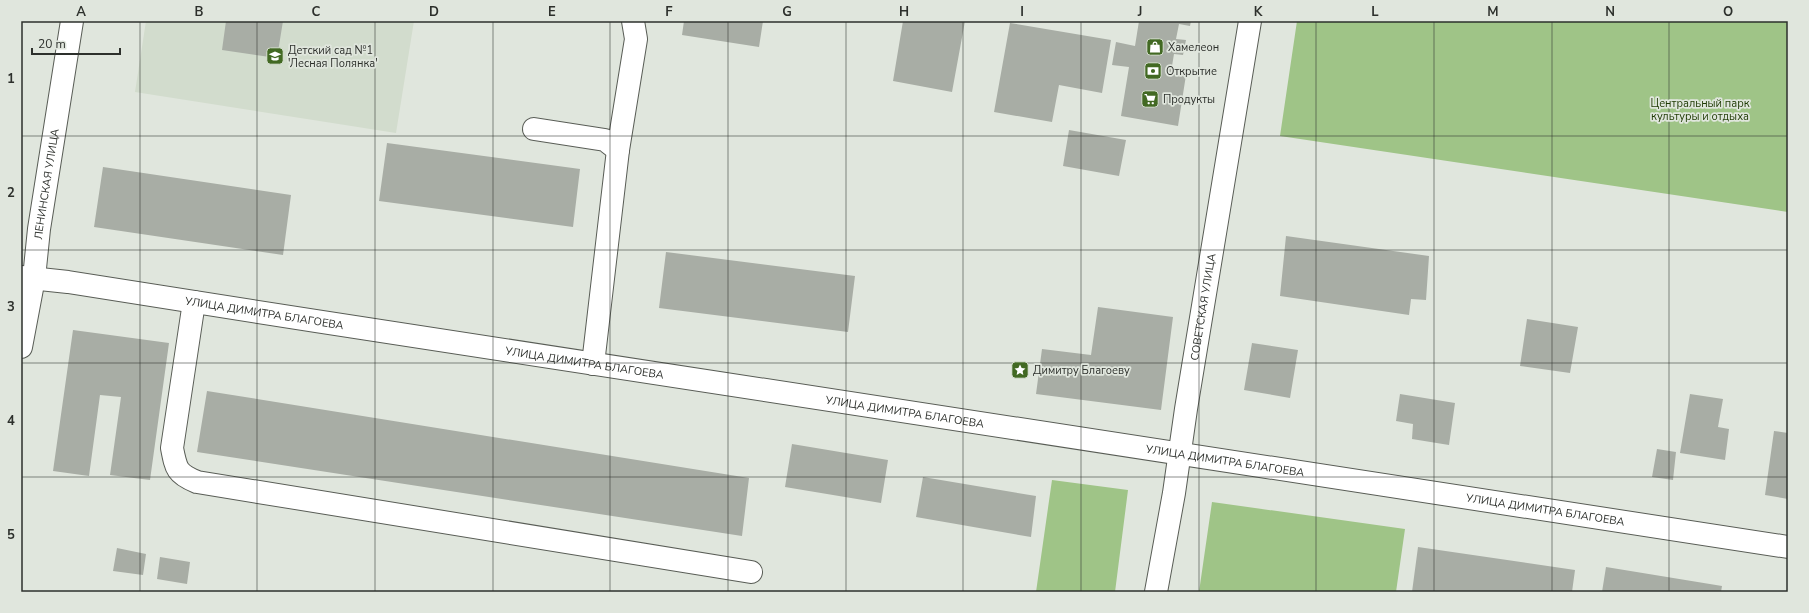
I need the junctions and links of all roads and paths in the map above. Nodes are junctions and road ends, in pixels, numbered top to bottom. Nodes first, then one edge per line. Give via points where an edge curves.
1 (72, 21) edge
2 (633, 21) edge
3 (1250, 21) edge
4 (534, 129) dead end
5 (618, 150) junction
6 (28, 277) edge
7 (194, 302) junction
8 (21, 348) edge
9 (594, 364) junction
10 (1180, 453) junction
11 (1788, 547) edge
12 (751, 572) dead end
13 (1156, 592) edge

1 - 6 street, ЛЕНИНСКАЯ УЛИЦА via 40,229
2 - 5 street via 636,39
3 - 10 street, СОВЕТСКАЯ УЛИЦА
4 - 5 street via 605,140
5 - 9 street
6 - 7 street, УЛИЦА ДИМИТРА БЛАГОЕВА
6 - 8 street, ЛЕНИНСКАЯ УЛИЦА
7 - 9 street, УЛИЦА ДИМИТРА БЛАГОЕВА
7 - 12 street via 172,448 175,463 182,476 197,482
9 - 10 street, УЛИЦА ДИМИТРА БЛАГОЕВА
10 - 11 street, УЛИЦА ДИМИТРА БЛАГОЕВА
10 - 13 street, СОВЕТСКАЯ УЛИЦА

